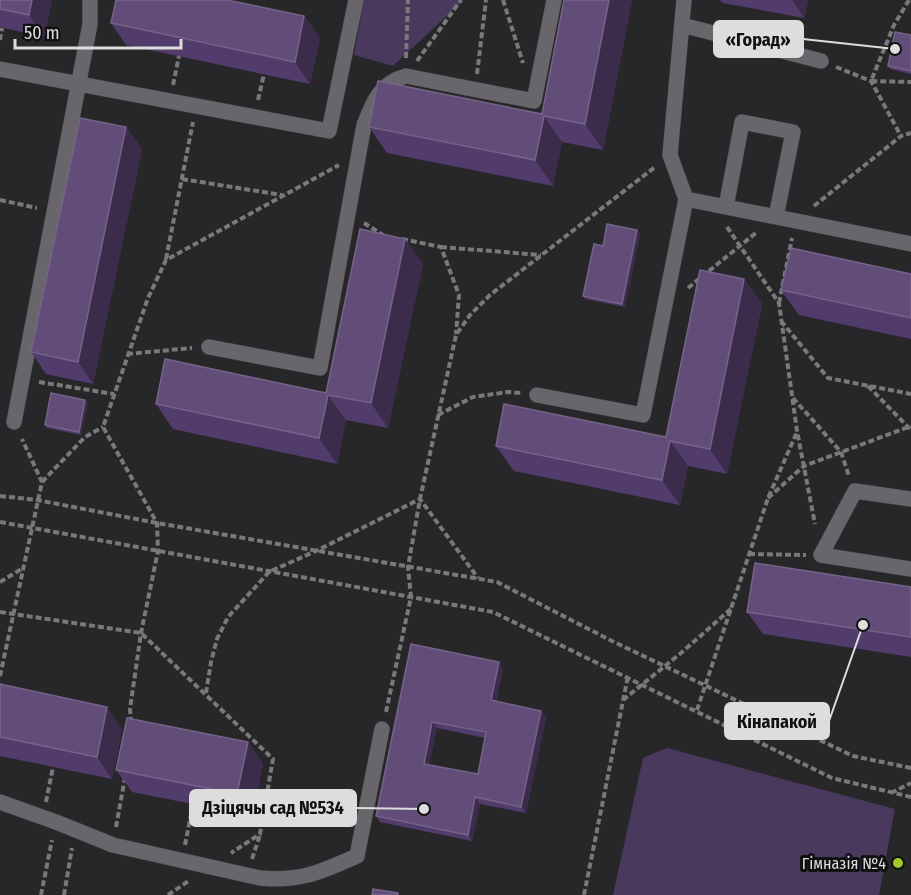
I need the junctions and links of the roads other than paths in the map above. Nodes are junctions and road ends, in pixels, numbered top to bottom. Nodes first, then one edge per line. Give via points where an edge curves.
1 (90, 0) edge
2 (356, 0) edge
3 (554, 0) edge
4 (684, 0) edge
5 (682, 25) junction
6 (821, 61) road end
7 (0, 69) edge
8 (79, 83) junction
9 (686, 199) junction
10 (719, 205) junction
11 (776, 217) junction
12 (911, 244) edge
13 (209, 346) road end
14 (537, 395) road end
15 (14, 422) road end
16 (911, 500) edge
17 (911, 569) edge
18 (382, 729) road end
19 (0, 802) edge

1 - 8 lane via 90,24
2 - 8 lane via 329,131
3 - 13 lane via 534,101 406,76 384,87 372,104 358,154 320,368
4 - 5 lane
5 - 6 lane
5 - 9 lane via 670,156
7 - 8 lane
8 - 15 lane
9 - 10 lane
9 - 14 lane via 643,415
10 - 11 lane
10 - 11 lane via 742,122 793,132
11 - 12 lane
16 - 17 lane via 855,491 821,555
18 - 19 lane via 357,856 316,874 283,881 113,845

